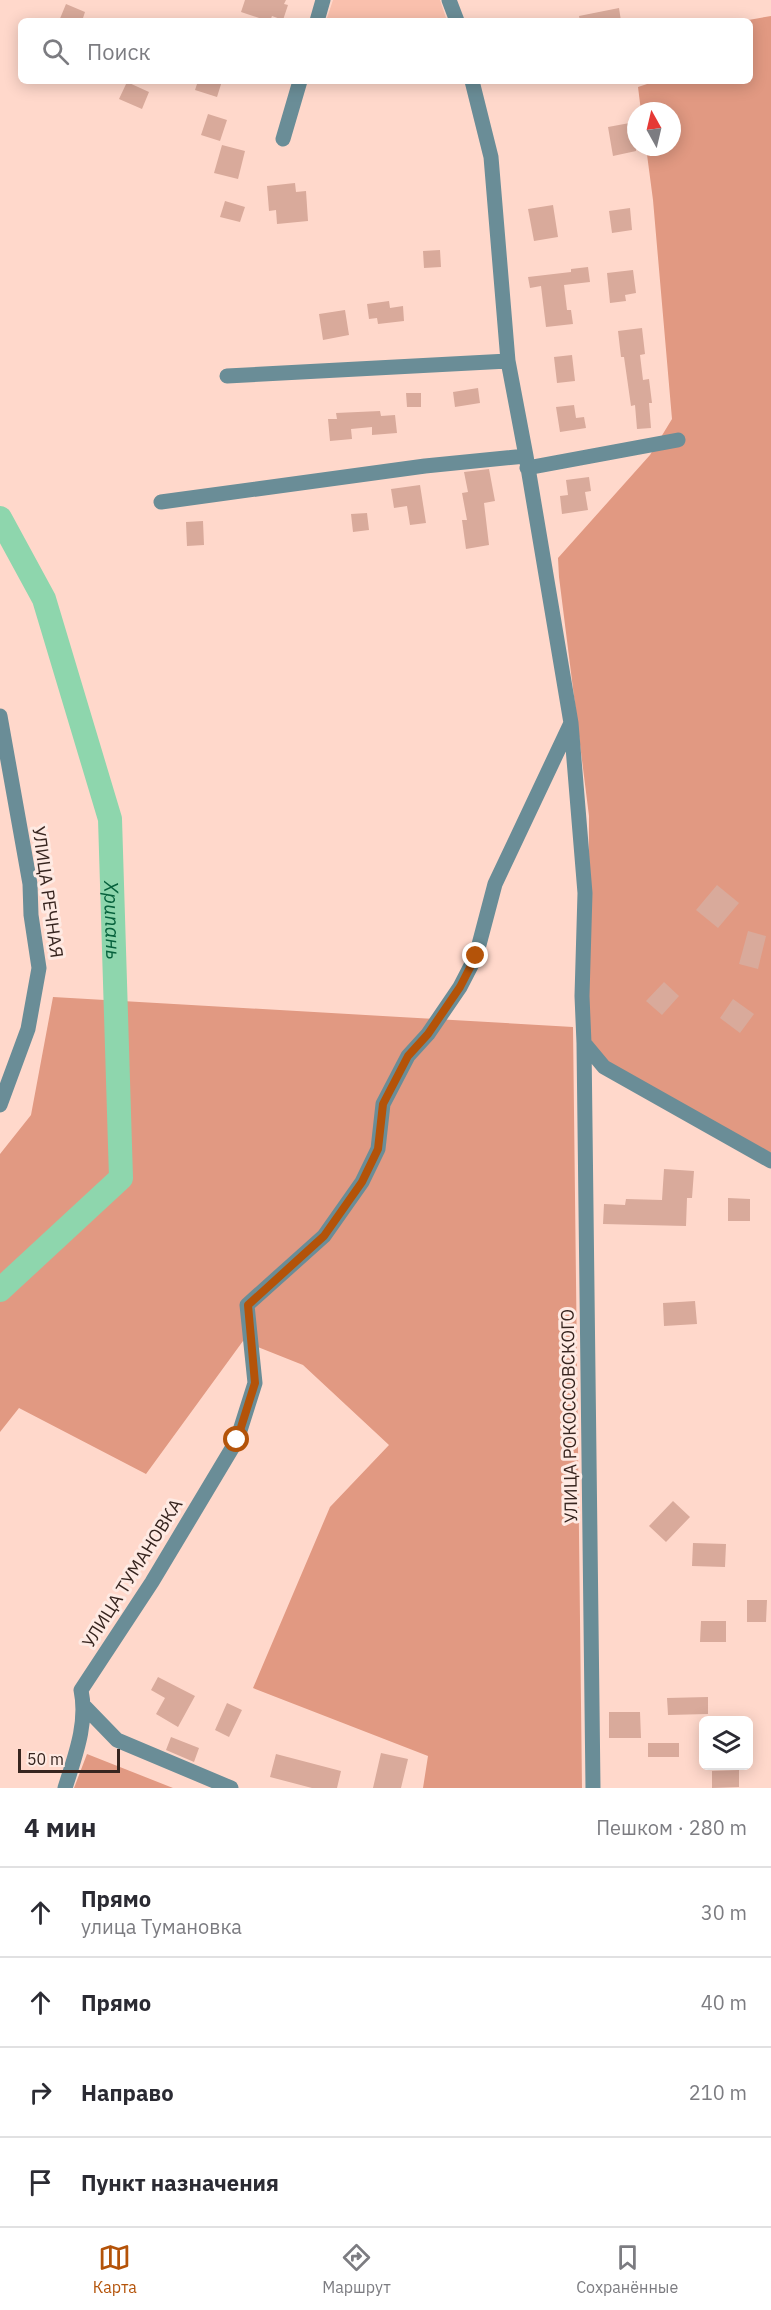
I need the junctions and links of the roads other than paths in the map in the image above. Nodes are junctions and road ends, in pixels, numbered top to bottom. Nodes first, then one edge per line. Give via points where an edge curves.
1 (323, 0) edge
2 (449, 0) edge
3 (318, 18) edge
4 (456, 18) edge
5 (299, 84) edge
6 (473, 84) edge
7 (283, 139) dead end
8 (508, 361) junction
9 (227, 376) dead end
10 (678, 440) dead end
11 (527, 462) junction
12 (161, 502) dead end
13 (0, 716) edge
14 (571, 723) junction
15 (584, 1043) junction
16 (0, 1105) edge
17 (771, 1161) edge
18 (85, 1707) junction
19 (65, 1788) edge
20 (231, 1788) edge
21 (593, 1788) edge

1 - 3 street
2 - 4 street
5 - 7 street
6 - 8 street, УЛИЦА РОКОССОВСКОГО via 491,157
8 - 9 street
8 - 11 street, УЛИЦА РОКОССОВСКОГО
10 - 11 street
11 - 12 street via 425,466
11 - 14 street, УЛИЦА РОКОССОВСКОГО
13 - 16 street, УЛИЦА РЕЧНАЯ via 30,884 39,968 28,1029
14 - 15 street, УЛИЦА РОКОССОВСКОГО via 585,893
14 - 18 street, УЛИЦА ТУМАНОВКА via 495,884 476,956 460,987 408,1056 383,1104 378,1149 362,1182 324,1236 248,1305 255,1383 237,1440 152,1582 81,1690
15 - 17 street via 604,1067
15 - 21 street, УЛИЦА РОКОССОВСКОГО
18 - 19 street, УЛИЦА ТУМАНОВКА
18 - 20 street via 117,1740

